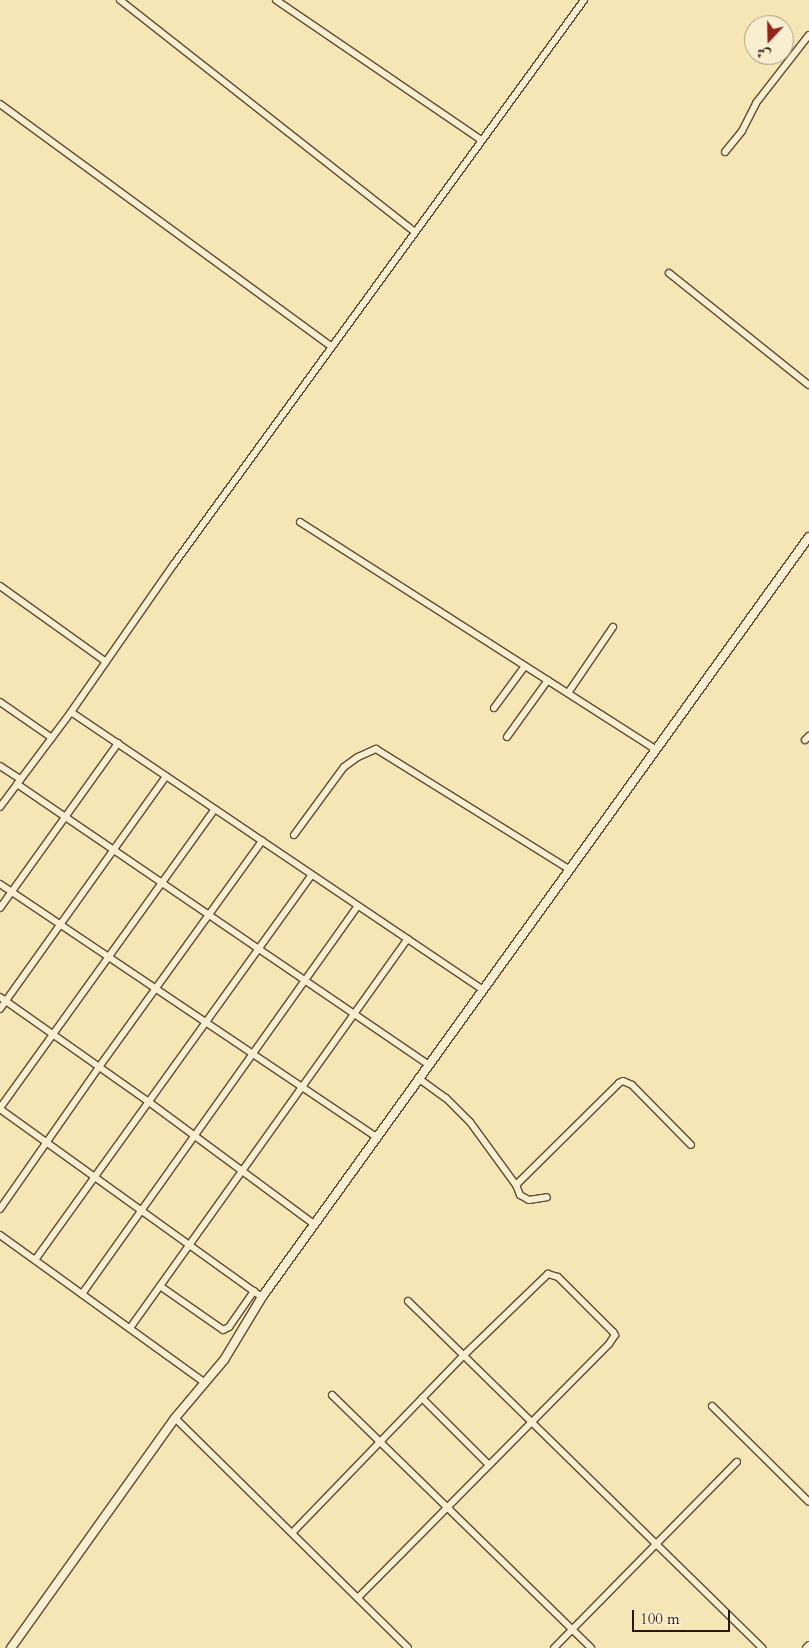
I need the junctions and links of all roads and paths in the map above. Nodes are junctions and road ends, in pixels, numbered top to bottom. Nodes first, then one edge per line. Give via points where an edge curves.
1 (120, 0) edge
2 (276, 0) edge
3 (584, 0) edge
4 (809, 35) edge
5 (0, 104) edge
6 (481, 140) junction
7 (725, 152) dead end
8 (415, 232) junction
9 (669, 273) dead end
10 (332, 347) junction
11 (809, 384) edge
12 (300, 522) dead end
13 (809, 537) edge
14 (0, 586) edge
15 (613, 627) dead end
16 (106, 662) junction
17 (525, 666) junction
18 (548, 680) junction
19 (568, 693) junction
20 (0, 702) edge
21 (494, 708) dead end
22 (71, 712) junction
23 (508, 737) dead end
24 (52, 738) junction
25 (118, 743) junction
26 (656, 750) junction
27 (0, 766) edge
28 (166, 776) junction
29 (19, 782) junction
30 (0, 807) edge
31 (215, 809) junction
32 (65, 817) junction
33 (294, 835) dead end
34 (262, 841) junction
35 (114, 850) junction
36 (569, 869) junction
37 (312, 875) junction
38 (161, 883) junction
39 (0, 884) edge
40 (12, 892) junction
41 (358, 906) junction
42 (0, 908) edge
43 (209, 916) junction
44 (60, 925) junction
45 (407, 939) junction
46 (259, 949) junction
47 (108, 957) junction
48 (305, 981) junction
49 (481, 989) junction
50 (157, 990) junction
51 (3, 999) edge
52 (0, 1009) edge
53 (355, 1015) junction
54 (206, 1023) junction
55 (52, 1035) junction
56 (253, 1054) junction
57 (428, 1064) junction
58 (99, 1067) junction
59 (418, 1078) junction
60 (302, 1088) junction
61 (149, 1102) junction
62 (0, 1109) edge
63 (194, 1135) junction
64 (376, 1137) junction
65 (47, 1142) junction
66 (691, 1145) dead end
67 (242, 1170) junction
68 (95, 1177) junction
69 (516, 1185) junction
70 (547, 1197) dead end
71 (0, 1209) edge
72 (142, 1211) junction
73 (314, 1224) junction
74 (0, 1236) edge
75 (190, 1245) junction
76 (36, 1260) junction
77 (160, 1286) junction
78 (254, 1291) junction
79 (82, 1294) junction
80 (262, 1297) junction
81 (408, 1301) dead end
82 (130, 1328) junction
83 (464, 1355) junction
84 (205, 1383) junction
85 (332, 1395) dead end
86 (422, 1398) junction
87 (712, 1406) dead end
88 (175, 1418) junction
89 (531, 1422) junction
90 (380, 1442) junction
91 (737, 1462) dead end
92 (488, 1465) junction
93 (809, 1502) edge
94 (447, 1507) junction
95 (293, 1532) junction
96 (657, 1544) junction
97 (358, 1598) junction
98 (572, 1630) junction
99 (809, 1645) edge
100 (11, 1648) edge
101 (408, 1648) edge
102 (554, 1648) edge
103 (591, 1648) edge
104 (762, 1648) edge
105 (806, 1648) edge

1 - 8 street
2 - 6 street
3 - 6 street
4 - 7 street via 756,103 742,131
5 - 10 street
6 - 8 street
8 - 10 street
9 - 11 street
10 - 16 street
12 - 17 street
13 - 26 street
14 - 16 street
15 - 19 street
16 - 22 street
17 - 18 street
17 - 21 street
18 - 19 street
18 - 23 street
19 - 26 street
20 - 24 street
22 - 24 street
22 - 25 street
24 - 29 street
25 - 28 street
25 - 32 street
26 - 36 street
27 - 29 street
28 - 31 street
28 - 35 street
29 - 30 street
29 - 32 street
31 - 34 street
31 - 38 street
32 - 35 street
32 - 40 street
33 - 36 street via 344,767 358,756 376,749
34 - 37 street
34 - 43 street
35 - 38 street
35 - 44 street
36 - 49 street
37 - 41 street
37 - 46 street
38 - 43 street
38 - 47 street
39 - 40 street
40 - 42 street
40 - 44 street
41 - 45 street
41 - 48 street
43 - 46 street
43 - 50 street
44 - 47 street
44 - 51 street
45 - 49 street
45 - 53 street
46 - 48 street
46 - 54 street
47 - 50 street
47 - 55 street
48 - 53 street
48 - 56 street
49 - 57 street
50 - 54 street
50 - 58 street
51 - 52 street
51 - 55 street
53 - 57 street
53 - 60 street
54 - 56 street
54 - 61 street
55 - 58 street
55 - 62 street
56 - 60 street
56 - 63 street
57 - 59 street
58 - 61 street
58 - 65 street
59 - 64 street
59 - 69 street via 446,1098 470,1122
60 - 64 street
60 - 67 street
61 - 63 street
61 - 68 street
62 - 65 street
63 - 67 street
63 - 72 street
64 - 73 street
65 - 68 street
65 - 71 street
66 - 69 street via 632,1085 623,1081
67 - 73 street
67 - 75 street
68 - 72 street
68 - 76 street
69 - 70 street via 524,1198
72 - 75 street
72 - 79 street
73 - 80 street
74 - 76 street
75 - 77 street
75 - 78 street
76 - 79 street
77 - 78 street via 223,1330
77 - 82 street
78 - 80 street
79 - 82 street
80 - 84 street via 224,1360
81 - 83 street
82 - 84 street
83 - 86 street
83 - 89 street
83 - 89 street via 548,1274 555,1275 615,1335 610,1344
84 - 88 street
85 - 90 street
86 - 90 street
86 - 92 street
87 - 93 street
88 - 95 street
88 - 100 street
89 - 92 street
89 - 96 street
90 - 94 street
90 - 95 street
91 - 96 street
92 - 94 street
94 - 97 street
94 - 98 street
95 - 97 street
96 - 98 street
96 - 104 street
97 - 101 street
98 - 102 street
98 - 103 street
99 - 105 street

